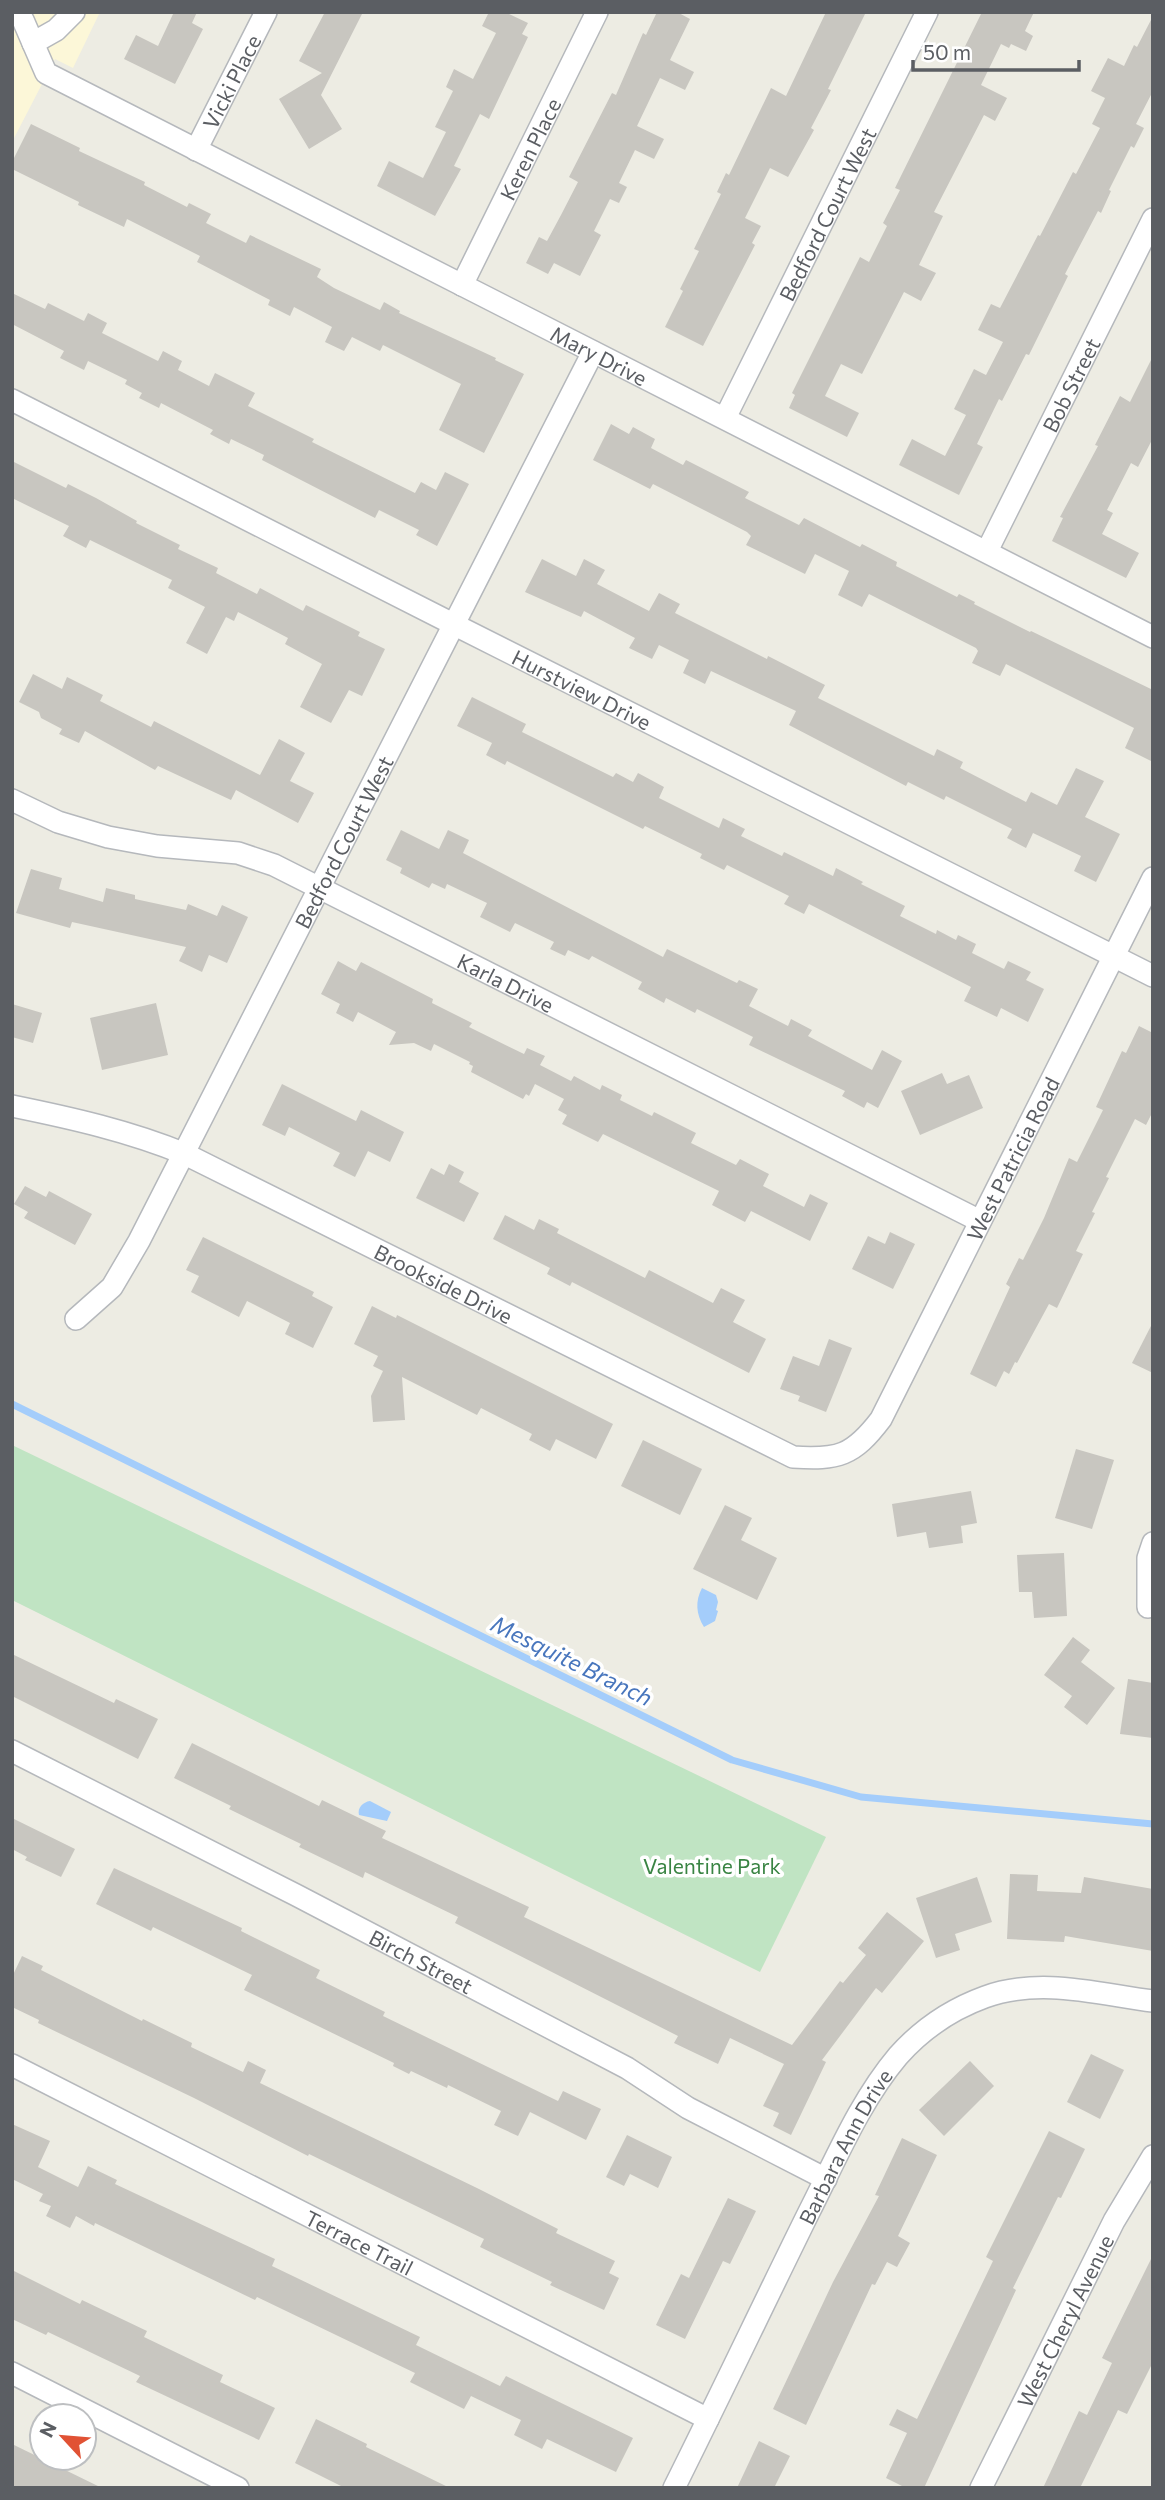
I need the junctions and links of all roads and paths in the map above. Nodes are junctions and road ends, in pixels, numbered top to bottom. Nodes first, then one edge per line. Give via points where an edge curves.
1 (15, 12) edge
2 (74, 12) edge
3 (266, 12) edge
4 (597, 12) edge
5 (927, 12) edge
6 (33, 43) junction
7 (196, 150) junction
8 (1153, 219) edge
9 (462, 285) junction
10 (593, 352) junction
11 (12, 400) edge
12 (725, 418) junction
13 (987, 551) junction
14 (455, 625) junction
15 (1153, 637) edge
16 (12, 800) edge
17 (1153, 878) edge
18 (320, 886) junction
19 (1113, 956) junction
20 (1153, 976) edge
21 (12, 1106) edge
22 (185, 1154) junction
23 (980, 1221) junction
24 (76, 1319) dead end
25 (867, 1438) joint
26 (1153, 1543) edge
27 (1149, 1607) dead end
28 (12, 1751) edge
29 (1153, 2001) edge
30 (12, 2065) edge
31 (1153, 2157) edge
32 (826, 2179) junction
33 (12, 2373) edge
34 (708, 2419) junction
35 (238, 2488) edge
36 (674, 2488) edge
37 (981, 2488) edge

1 - 6 street
2 - 6 street via 56,30
3 - 7 street, Vicki Place
4 - 9 street, Keren Place
5 - 12 street, Bedford Court West
6 - 7 street, Mary Drive via 46,73
7 - 9 street, Mary Drive
8 - 13 street, Bob Street
9 - 10 street, Mary Drive
10 - 12 street, Mary Drive
10 - 14 street, Bedford Court West
11 - 14 street, Hurstview Drive
12 - 13 street, Mary Drive
13 - 15 street, Mary Drive
14 - 18 street, Bedford Court West
14 - 19 street, Hurstview Drive
16 - 18 street, Karla Drive via 85,831 157,846 238,853
17 - 19 street, West Patricia Road
18 - 22 street, Bedford Court West
18 - 23 street, Karla Drive
19 - 20 street, Hurstview Drive
19 - 23 street, West Patricia Road
21 - 22 street, Brookside Drive via 113,1130
22 - 24 street, Bedford Court West via 112,1287
22 - 25 street, Brookside Drive via 793,1457 822,1459 848,1452
23 - 25 street, West Patricia Road via 881,1419
26 - 27 street via 1148,1558
28 - 32 street, Birch Street via 309,1901
29 - 32 street, Barbara Ann Drive via 1086,1989 1029,1988 987,1996 948,2014 919,2033 875,2085
30 - 34 street, Terrace Trail
31 - 37 street, West Cheryl Avenue via 1114,2221
32 - 34 street, Barbara Ann Drive
33 - 35 street
34 - 36 street, Barbara Ann Drive

